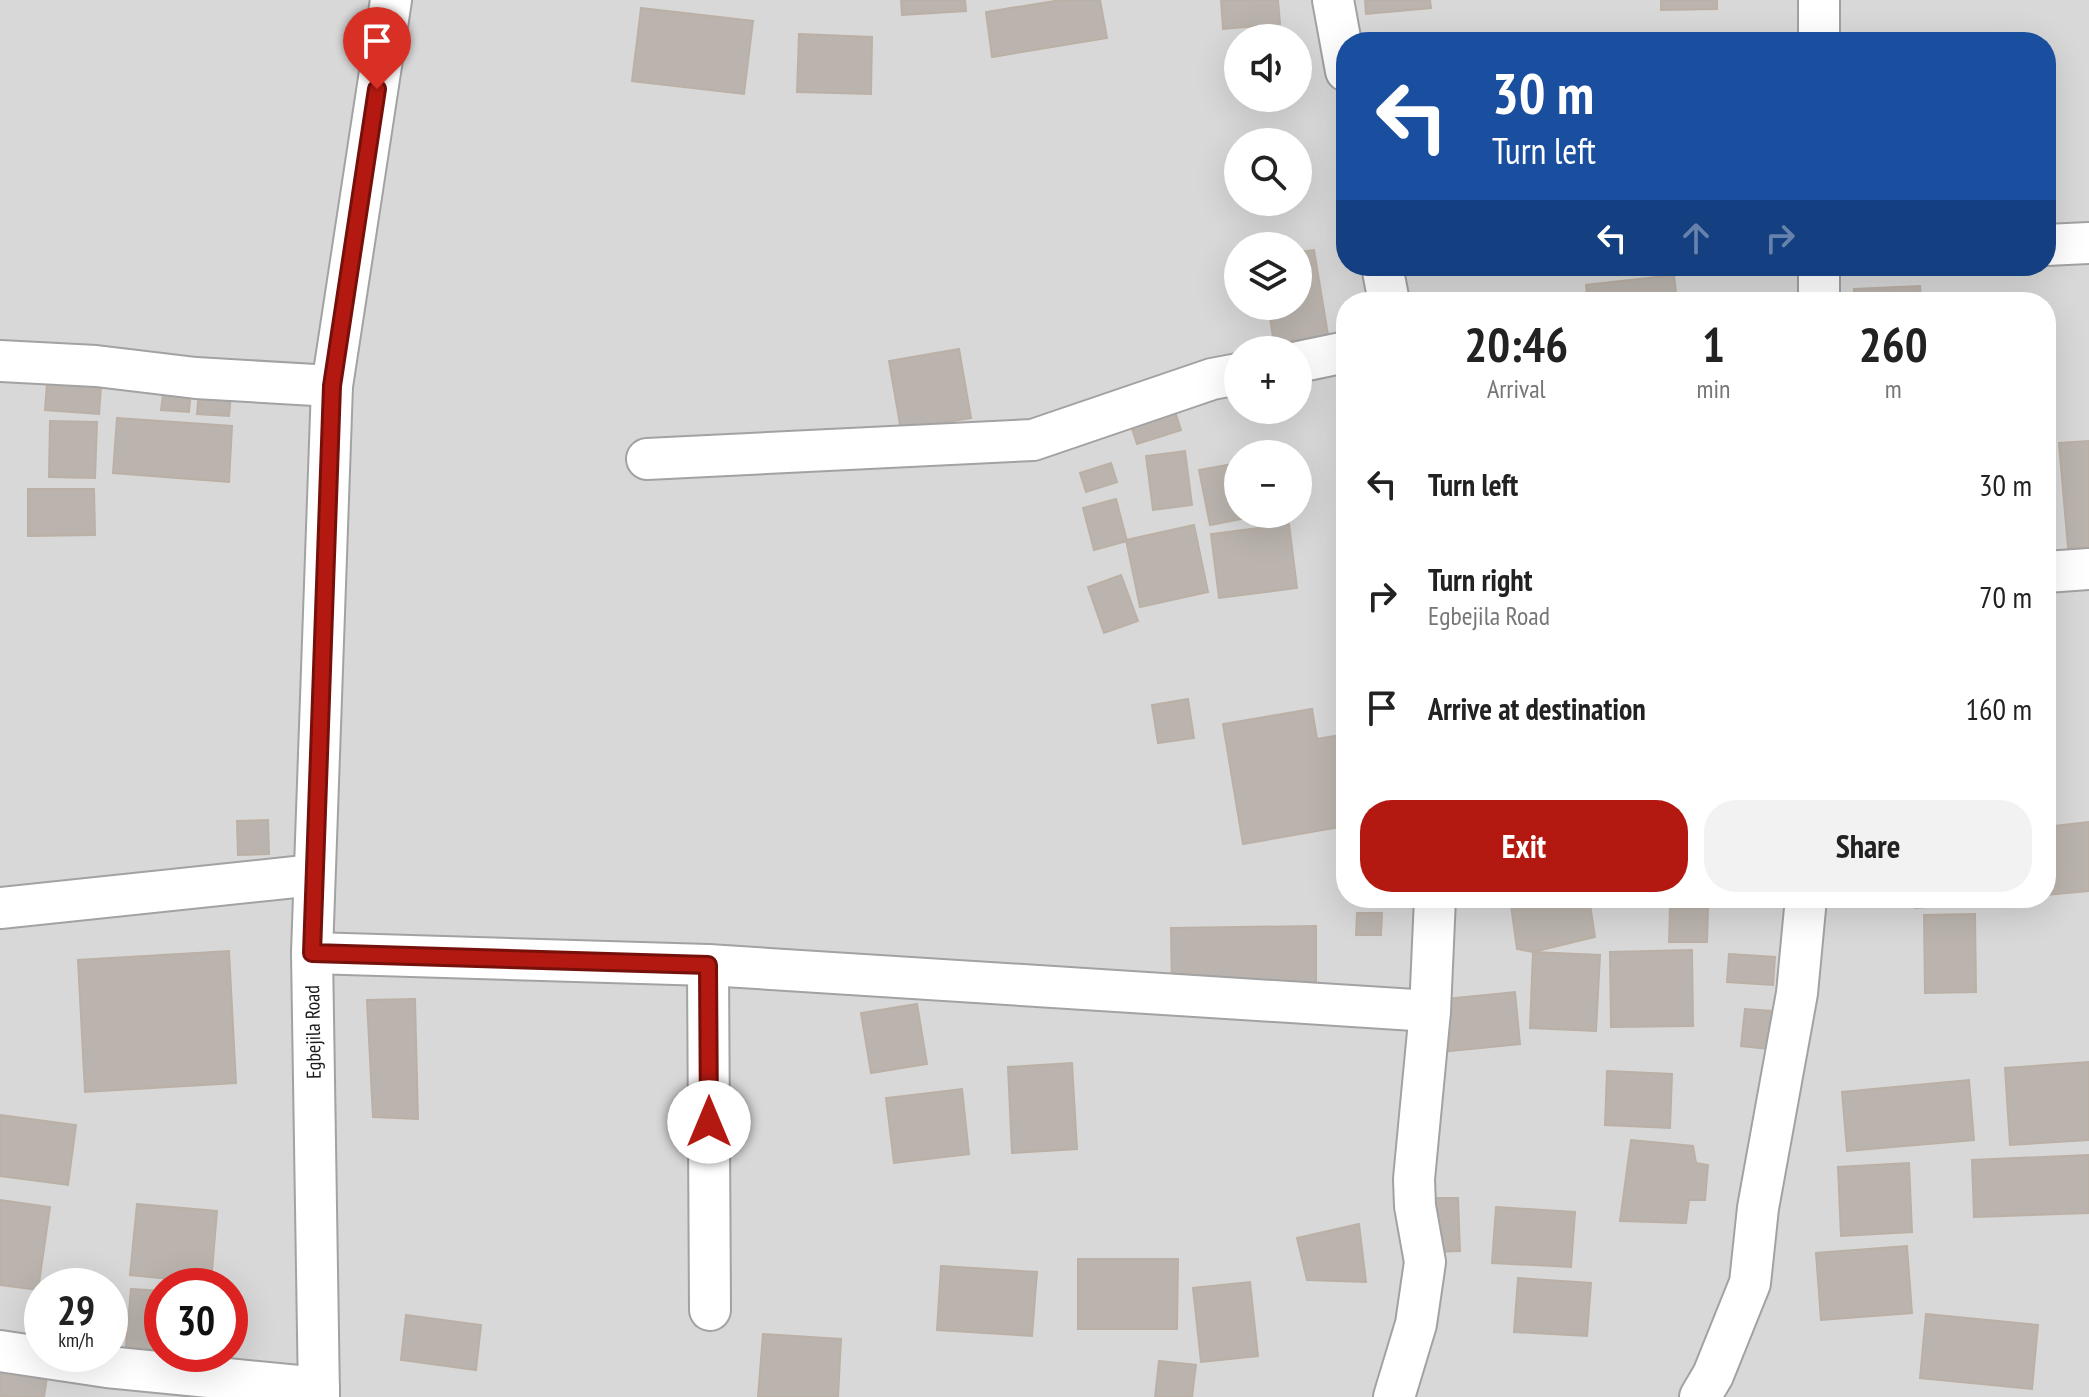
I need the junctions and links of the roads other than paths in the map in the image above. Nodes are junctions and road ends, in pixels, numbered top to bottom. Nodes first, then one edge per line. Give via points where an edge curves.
1 (391, 0) edge
2 (1333, 0) edge
3 (1819, 0) edge
4 (1339, 32) edge
5 (1819, 32) edge
6 (2089, 243) edge
7 (2056, 245) edge
8 (1336, 354) edge
9 (1312, 359) edge
10 (0, 361) edge
11 (1224, 377) edge
12 (332, 386) junction
13 (647, 459) dead end
14 (2089, 569) edge
15 (2056, 571) edge
16 (314, 875) junction
17 (0, 908) edge
18 (1435, 908) edge
19 (1805, 908) edge
20 (312, 953) junction
21 (708, 965) junction
22 (1430, 1011) junction
23 (710, 1310) dead end
24 (0, 1351) edge
25 (319, 1393) edge
26 (1394, 1397) edge
27 (1700, 1397) edge

1 - 12 street, Egbejila Road
2 - 4 street
3 - 5 street
6 - 7 street
8 - 9 street
10 - 12 street
11 - 13 street via 1033,440
12 - 16 street, Egbejila Road
14 - 15 street
16 - 17 street
16 - 20 street, Egbejila Road
18 - 22 street
19 - 27 street via 1797,993 1758,1208 1750,1283
20 - 21 street
20 - 25 street, Egbejila Road
21 - 22 street
21 - 23 street
22 - 26 street via 1414,1179 1425,1262 1416,1324
24 - 25 street

